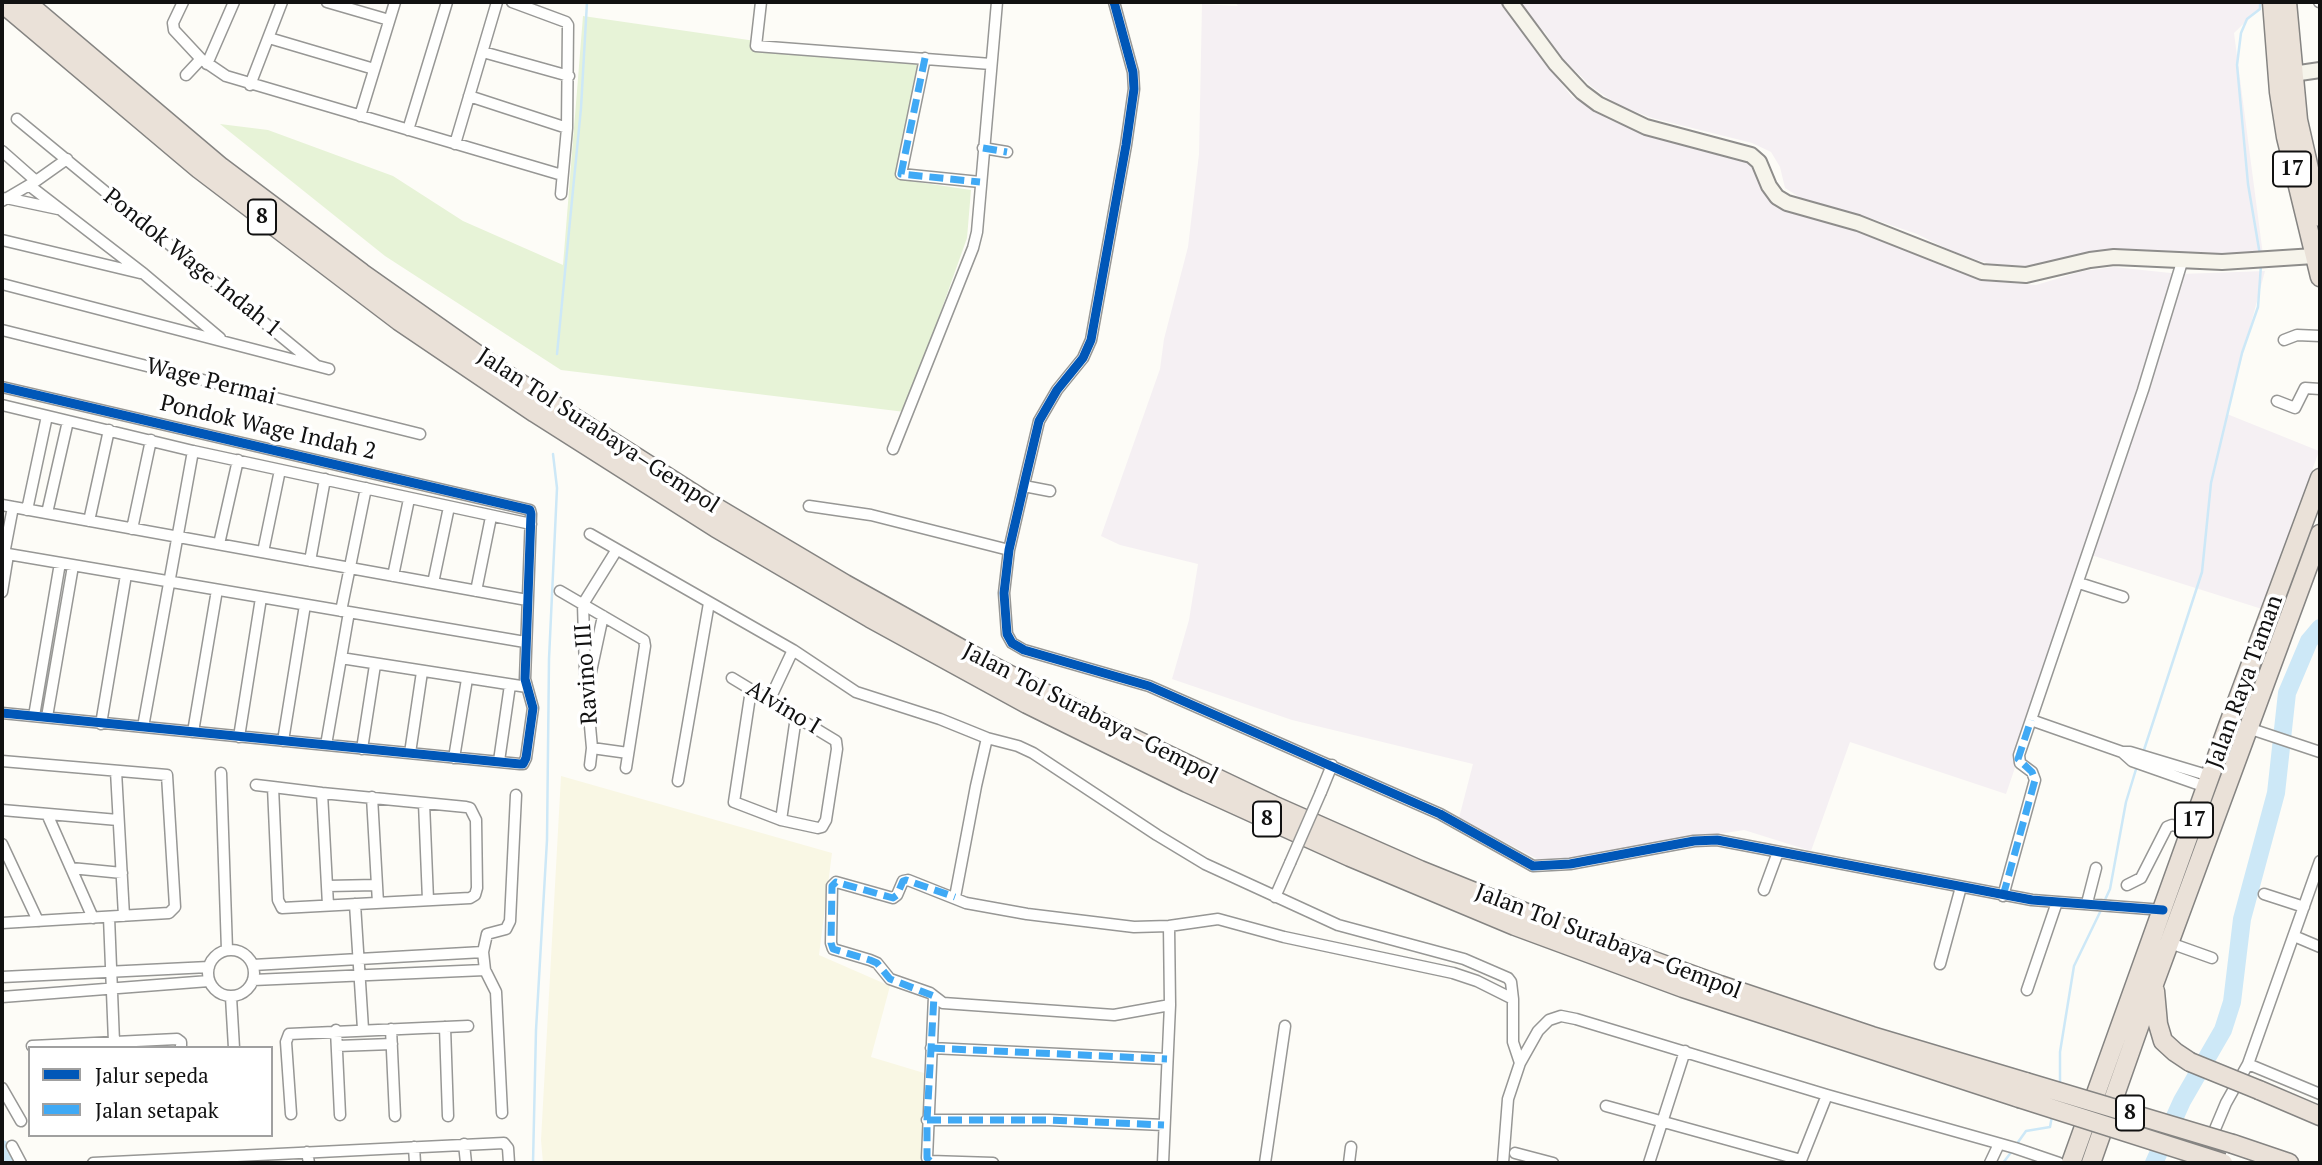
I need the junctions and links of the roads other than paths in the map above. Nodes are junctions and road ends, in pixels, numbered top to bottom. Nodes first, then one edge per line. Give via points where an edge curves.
1 (26, 2) edge
2 (183, 2) edge
3 (234, 2) edge
4 (282, 2) edge
5 (327, 2) edge
6 (395, 2) edge
7 (447, 2) edge
8 (497, 2) edge
9 (512, 2) edge
10 (761, 2) edge
11 (997, 2) edge
12 (1114, 2) edge
13 (1510, 2) edge
14 (2, 3) edge
15 (2280, 8) edge
16 (389, 20) junction
17 (269, 38) junction
18 (483, 52) junction
19 (925, 58) junction
20 (204, 62) junction
21 (991, 64) junction
22 (374, 69) junction
23 (2320, 69) edge
24 (186, 75) dead end
25 (569, 76) junction
26 (2286, 82) junction
27 (250, 85) junction
28 (469, 96) junction
29 (360, 116) junction
30 (17, 119) dead end
31 (567, 128) junction
32 (408, 130) junction
33 (455, 144) junction
34 (983, 148) junction
35 (2, 151) edge
36 (1007, 152) dead end
37 (67, 159) junction
38 (562, 175) junction
39 (33, 183) junction
40 (980, 183) junction
41 (561, 194) dead end
42 (3, 200) edge
43 (62, 210) junction
44 (2320, 217) edge
45 (2, 240) edge
46 (2314, 256) junction
47 (2182, 262) junction
48 (144, 274) junction
49 (2320, 277) edge
50 (2, 284) edge
51 (2, 330) edge
52 (2320, 336) edge
53 (2284, 340) dead end
54 (223, 341) junction
55 (317, 366) junction
56 (330, 369) dead end
57 (2, 387) edge
58 (2320, 389) edge
59 (2277, 401) dead end
60 (2, 405) edge
61 (47, 416) junction
62 (68, 421) junction
63 (110, 430) junction
64 (421, 434) dead end
65 (151, 440) junction
66 (893, 449) dead end
67 (194, 451) junction
68 (238, 460) junction
69 (280, 470) junction
70 (2320, 478) edge
71 (325, 479) junction
72 (1024, 486) junction
73 (366, 488) junction
74 (1050, 491) dead end
75 (408, 499) junction
76 (2, 505) edge
77 (809, 506) dead end
78 (13, 507) junction
79 (449, 507) junction
80 (27, 510) junction
81 (47, 513) junction
82 (491, 517) junction
83 (89, 521) junction
84 (531, 524) junction
85 (132, 529) junction
86 (590, 534) dead end
87 (2320, 534) edge
88 (178, 537) junction
89 (219, 544) junction
90 (1009, 550) junction
91 (616, 551) junction
92 (263, 552) junction
93 (5, 554) edge
94 (310, 561) junction
95 (60, 563) junction
96 (73, 566) junction
97 (350, 568) junction
98 (126, 575) junction
99 (393, 576) junction
100 (169, 582) junction
101 (433, 583) junction
102 (2079, 583) junction
103 (218, 590) junction
104 (476, 591) junction
105 (559, 591) dead end
106 (2, 592) edge
107 (2123, 597) dead end
108 (261, 598) junction
109 (527, 600) junction
110 (709, 603) junction
111 (583, 604) junction
112 (305, 605) junction
113 (344, 612) junction
114 (603, 616) junction
115 (525, 642) junction
116 (793, 650) junction
117 (341, 659) junction
118 (374, 665) junction
119 (422, 672) junction
120 (732, 678) dead end
121 (467, 679) junction
122 (510, 685) junction
123 (527, 687) junction
124 (588, 688) junction
125 (751, 690) junction
126 (769, 701) junction
127 (2, 713) edge
128 (34, 716) junction
129 (796, 717) junction
130 (47, 718) junction
131 (2031, 720) junction
132 (101, 724) junction
133 (143, 727) junction
134 (2253, 730) junction
135 (193, 732) junction
136 (239, 737) junction
137 (987, 738) junction
138 (283, 741) junction
139 (326, 745) junction
140 (592, 748) junction
141 (362, 749) junction
142 (628, 752) junction
143 (2320, 752) edge
144 (410, 753) junction
145 (454, 758) junction
146 (2, 761) edge
147 (499, 761) junction
148 (590, 765) dead end
149 (1332, 765) junction
150 (626, 768) dead end
151 (116, 771) junction
152 (221, 773) dead end
153 (678, 781) dead end
154 (2208, 782) junction
155 (256, 785) dead end
156 (273, 787) junction
157 (322, 793) junction
158 (516, 795) dead end
159 (372, 797) junction
160 (424, 803) junction
161 (2, 810) edge
162 (47, 814) junction
163 (118, 820) junction
164 (781, 820) junction
165 (2191, 830) junction
166 (2, 844) edge
167 (1778, 852) junction
168 (2320, 861) edge
169 (71, 868) junction
170 (2096, 868) dead end
171 (122, 873) junction
172 (377, 885) junction
173 (2127, 885) dead end
174 (327, 886) junction
175 (1961, 887) junction
176 (1764, 890) dead end
177 (2264, 894) dead end
178 (2003, 896) junction
179 (955, 897) junction
180 (1275, 897) junction
181 (428, 900) junction
182 (2057, 902) junction
183 (378, 903) junction
184 (355, 904) junction
185 (2091, 904) junction
186 (328, 905) junction
187 (2304, 907) junction
188 (2163, 910) junction
189 (124, 916) junction
190 (109, 917) junction
191 (93, 918) junction
192 (38, 921) junction
193 (2, 923) edge
194 (1169, 926) junction
195 (2294, 936) junction
196 (2170, 943) junction
197 (2320, 947) edge
198 (228, 950) junction
199 (483, 952) junction
200 (2211, 957) dead end
201 (359, 959) junction
202 (1940, 964) dead end
203 (253, 965) junction
204 (209, 967) junction
205 (485, 970) junction
206 (111, 973) junction
207 (360, 976) junction
208 (2, 977) edge
209 (253, 980) junction
210 (209, 981) junction
211 (2154, 984) junction
212 (112, 989) junction
213 (2027, 990) dead end
214 (934, 996) junction
215 (2, 997) edge
216 (231, 997) junction
217 (1513, 999) junction
218 (1170, 1005) junction
219 (468, 1026) dead end
220 (1284, 1026) dead end
221 (445, 1027) junction
222 (391, 1029) junction
223 (336, 1030) junction
224 (363, 1030) junction
225 (114, 1042) junction
226 (135, 1044) edge
227 (180, 1044) edge
228 (392, 1044) junction
229 (101, 1045) edge
230 (74, 1046) edge
231 (234, 1046) edge
232 (337, 1046) junction
233 (931, 1048) junction
234 (1685, 1051) junction
235 (1167, 1059) junction
236 (1520, 1063) junction
237 (2248, 1064) junction
238 (2, 1088) edge
239 (2022, 1090) junction
240 (2320, 1094) edge
241 (1827, 1095) junction
242 (1606, 1106) dead end
243 (502, 1113) dead end
244 (290, 1114) dead end
245 (340, 1115) dead end
246 (395, 1116) dead end
247 (448, 1116) dead end
248 (2320, 1116) edge
249 (928, 1120) junction
250 (21, 1121) dead end
251 (1662, 1122) junction
252 (1164, 1125) junction
253 (464, 1144) junction
254 (2002, 1144) junction
255 (12, 1146) dead end
256 (414, 1147) junction
257 (1351, 1147) dead end
258 (360, 1151) junction
259 (1515, 1153) dead end
260 (308, 1158) edge
261 (251, 1160) edge
262 (145, 1161) edge
263 (199, 1161) edge
264 (1800, 1162) edge
265 (2287, 1162) edge
266 (21, 1163) edge
267 (93, 1163) edge
268 (361, 1163) edge
269 (415, 1163) edge
270 (466, 1163) edge
271 (509, 1163) edge
272 (993, 1163) edge
273 (1163, 1163) edge
274 (1265, 1163) edge
275 (1349, 1163) edge
276 (1503, 1163) edge
277 (1553, 1163) edge
278 (1649, 1163) edge
279 (1990, 1163) edge
280 (2059, 1163) edge
281 (2071, 1163) edge
282 (2091, 1163) edge
283 (2201, 1163) edge
284 (2224, 1163) edge

1 - 239 highway, Jalan Tol Surabaya–Gempol / 8 via 221,167 501,371 707,502 985,662 1128,736 1445,880 1720,985
2 - 20 street via 174,30
3 - 20 street
4 - 17 street
5 - 16 street
6 - 16 street
7 - 32 street
8 - 18 street
9 - 25 street via 567,23
10 - 19 street via 756,46
11 - 21 street
12 - 72 street via 1134,89 1091,340 1039,421
13 - 47 street via 1556,64 1598,104 1646,127 1751,155 1777,197 1787,203 1858,223 1982,272 2026,275 2114,257
14 - 239 highway, Jalan Tol Surabaya–Gempol / 8 via 199,169 399,321 716,528 1027,704 1350,857 1503,920 1683,988
15 - 26 highway, 17
16 - 22 street
17 - 22 street
17 - 27 street
18 - 25 street
18 - 28 street
19 - 21 street
19 - 40 street via 901,174
20 - 24 street
20 - 27 street
21 - 34 street
22 - 29 street
23 - 26 street
25 - 31 street
26 - 44 highway, 17
26 - 46 highway, 17 via 2292,168
27 - 29 street
28 - 31 street
28 - 33 street
29 - 32 street
30 - 37 street, Pondok Wage Indah 1
31 - 38 street
32 - 33 street
33 - 38 street
34 - 36 street
34 - 40 street
35 - 39 street, Pondok Wage Indah 1
37 - 39 street, Pondok Wage Indah 1
37 - 55 street, Pondok Wage Indah 1
38 - 41 street
39 - 42 street, Pondok Wage Indah 1
39 - 43 street, Pondok Wage Indah 1
40 - 66 street via 973,248
42 - 43 street, Pondok Wage Indah 1
43 - 48 street, Pondok Wage Indah 1
45 - 48 street, Pondok Wage Indah 1
46 - 47 street
46 - 49 highway, 17
47 - 102 street
48 - 54 street, Pondok Wage Indah 1
50 - 54 street, Pondok Wage Indah 1
51 - 64 street, Wage Permai
52 - 53 street
54 - 55 street, Pondok Wage Indah 1
55 - 56 street, Pondok Wage Indah 1
57 - 84 street, Pondok Wage Indah 2 via 526,509 531,512
58 - 59 street via 2305,388 2295,408
60 - 61 street
61 - 62 street
61 - 80 street
62 - 63 street
62 - 81 street
63 - 65 street
63 - 83 street
65 - 67 street
65 - 85 street
67 - 68 street
67 - 88 street
68 - 69 street
68 - 89 street
69 - 71 street
69 - 92 street
70 - 154 highway, Jalan Raya Taman / 17
71 - 73 street
71 - 94 street
72 - 74 street
72 - 90 street
73 - 75 street
73 - 97 street
75 - 79 street
75 - 99 street
76 - 78 street
77 - 90 street via 871,515
78 - 80 street
78 - 93 street
79 - 82 street
79 - 101 street
80 - 81 street
81 - 83 street
82 - 84 street
82 - 104 street
83 - 85 street
84 - 109 street
85 - 88 street
86 - 91 street
87 - 134 highway, Jalan Raya Taman / 17
88 - 89 street
88 - 100 street
89 - 92 street
90 - 149 street via 1004,616 1012,643 1149,686
91 - 110 street
91 - 111 street, Ravino III
92 - 94 street
93 - 95 street
93 - 106 street
94 - 97 street
95 - 96 street
95 - 128 street
96 - 98 street
96 - 130 street
97 - 99 street
97 - 113 street
98 - 100 street
98 - 132 street
99 - 101 street
100 - 103 street
100 - 133 street
101 - 104 street
102 - 107 street
102 - 131 street
103 - 108 street
103 - 135 street
104 - 109 street
105 - 111 street
108 - 112 street
108 - 136 street
109 - 115 street
110 - 116 street
110 - 153 street
111 - 114 street
111 - 124 street, Ravino III
112 - 113 street
112 - 138 street
113 - 115 street
113 - 117 street
114 - 124 street
114 - 142 street via 644,643
115 - 123 street
116 - 126 street
116 - 137 street via 856,692
117 - 118 street
117 - 139 street
118 - 119 street
118 - 141 street
119 - 121 street
119 - 144 street
120 - 125 street, Alvino I
121 - 122 street
121 - 145 street
122 - 123 street
122 - 147 street
123 - 147 street via 533,709 526,762
124 - 140 street, Ravino III
125 - 126 street, Alvino I
125 - 164 street via 733,799
126 - 129 street, Alvino I
127 - 128 street
128 - 130 street
129 - 164 street
129 - 164 street, Alvino I via 833,738 837,749 824,825 818,828
130 - 132 street
131 - 154 street
131 - 178 street via 2018,759 2035,780
132 - 133 street
133 - 135 street
134 - 143 street
134 - 196 highway, Jalan Raya Taman / 17
135 - 136 street
136 - 138 street
137 - 179 street
137 - 180 street via 1042,758 1205,864
138 - 139 street
139 - 141 street
140 - 142 street
140 - 148 street, Ravino III
141 - 144 street
142 - 150 street
144 - 145 street
145 - 147 street
146 - 151 street
149 - 167 street via 1440,814 1533,866 1570,864 1706,840
149 - 180 street, bridge
151 - 163 street
151 - 189 street via 164,774 169,782 174,909
152 - 198 street
154 - 165 highway, Jalan Raya Taman / 17
155 - 156 street
156 - 157 street
156 - 186 street via 279,904 288,909
157 - 159 street
157 - 174 street
158 - 199 street via 510,921 506,929 487,934
159 - 160 street
159 - 172 street
160 - 181 street
160 - 181 street via 470,807 476,820 475,895
161 - 162 street
162 - 163 street
162 - 169 street
163 - 171 street
165 - 173 street via 2167,827 2141,878
165 - 188 highway, Jalan Raya Taman / 17
166 - 192 street
167 - 175 street
167 - 176 street
168 - 187 street
169 - 171 street
169 - 191 street
170 - 185 street
171 - 189 street
172 - 174 street
172 - 183 street
174 - 186 street
175 - 178 street
175 - 202 street
177 - 187 street
178 - 182 street
179 - 194 street via 1027,914 1134,927
179 - 214 street via 906,880 893,898 836,882 832,886 833,949 877,963 890,979
180 - 217 street via 1338,926 1438,951 1498,973 1511,982
181 - 183 street
182 - 185 street
182 - 213 street
183 - 184 street
184 - 186 street
184 - 201 street
185 - 188 street
187 - 195 street
188 - 281 highway, Jalan Raya Taman / 17
189 - 190 street
190 - 191 street
190 - 206 street
191 - 192 street
192 - 193 street
194 - 217 street via 1206,919 1227,921 1453,973
194 - 218 street
195 - 197 street
195 - 237 street
196 - 200 street
196 - 211 highway, Jalan Raya Taman / 17
198 - 203 street via 240,952
198 - 204 street via 216,956
199 - 201 street
199 - 205 street
201 - 203 street
201 - 207 street
203 - 209 street
204 - 206 street
204 - 210 street
205 - 207 street
205 - 243 street via 496,992
206 - 208 street
206 - 212 street
207 - 209 street
207 - 224 street
209 - 216 street via 243,994
210 - 212 street
210 - 216 street via 222,995
211 - 248 highway, bridge via 2163,1041 2175,1052
211 - 282 highway, Jalan Raya Taman / 17
212 - 215 street
212 - 225 street
214 - 218 street via 943,1003 1107,1015
214 - 233 street
216 - 231 street
217 - 236 street via 1513,1042
218 - 235 street
219 - 221 street
220 - 274 street
221 - 222 street
221 - 247 street
222 - 224 street
222 - 228 street
223 - 224 street
223 - 232 street
223 - 244 street via 287,1036
225 - 226 street
225 - 229 street
226 - 227 street
228 - 232 street
228 - 246 street
229 - 230 street
232 - 245 street
233 - 235 street
233 - 249 street
234 - 236 street via 1561,1016 1538,1031
234 - 241 street
234 - 251 street
235 - 252 street
236 - 276 street via 1508,1099
237 - 240 street
237 - 283 street
238 - 250 street
239 - 265 highway, Jalan Tol Surabaya–Gempol / 8, bridge
239 - 284 highway, Jalan Tol Surabaya–Gempol / 8, bridge
241 - 254 street
241 - 264 street
242 - 251 street
249 - 252 street
249 - 272 street via 930,1161
251 - 264 street
251 - 278 street
252 - 273 street
253 - 256 street
253 - 270 street
253 - 271 street via 504,1143
254 - 279 street
254 - 280 street
255 - 266 street
256 - 258 street
256 - 269 street
257 - 275 street
258 - 260 street
258 - 268 street
259 - 277 street
260 - 261 street
261 - 263 street
262 - 263 street
262 - 267 street

